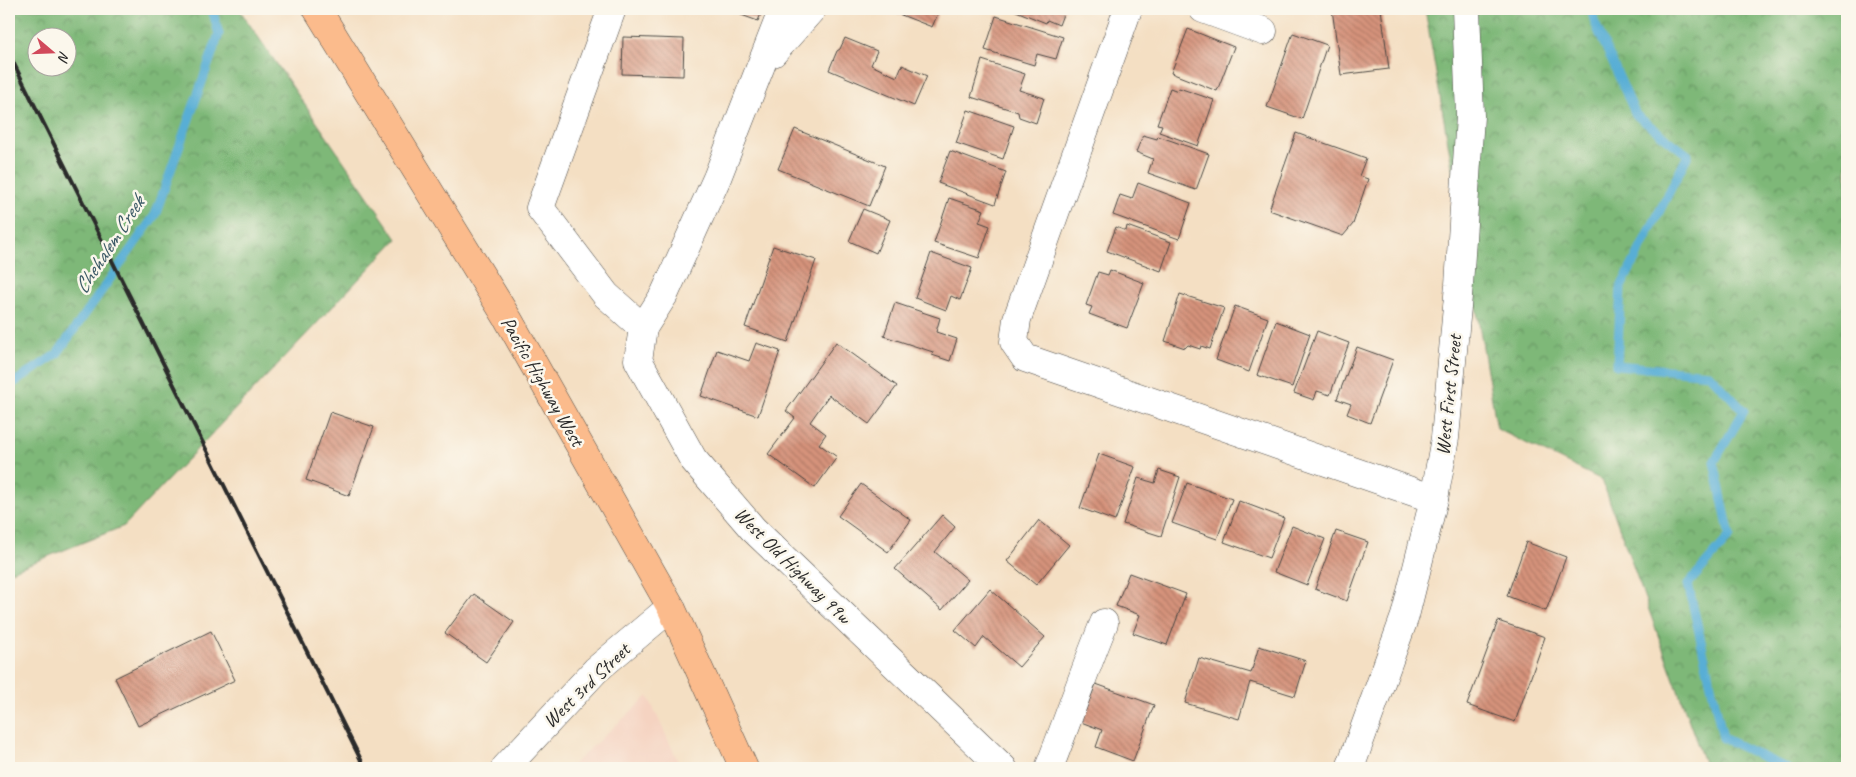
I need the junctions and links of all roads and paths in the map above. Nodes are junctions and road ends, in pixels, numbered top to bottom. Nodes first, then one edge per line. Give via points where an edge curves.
1 (317, 9) edge
2 (612, 9) edge
3 (783, 9) edge
4 (812, 9) edge
5 (1128, 9) edge
6 (1203, 9) edge
7 (1466, 9) edge
8 (1263, 31) dead end
9 (760, 67) junction
10 (643, 328) junction
11 (1434, 499) junction
12 (671, 607) junction
13 (1104, 623) dead end
14 (521, 762) edge
15 (742, 767) edge
16 (1003, 768) edge
17 (1049, 768) edge
18 (1350, 768) edge

1 - 12 main road, Pacific Highway West via 508,319
2 - 10 street via 540,208 606,296
3 - 9 street
4 - 9 street
5 - 11 street via 1017,319 1014,342 1025,358
6 - 8 street
7 - 11 street, West First Street via 1470,116 1460,285 1445,438
9 - 10 street via 717,178 664,295
10 - 16 street, West Old Highway 99w via 638,360 693,458 753,528
11 - 18 street, West First Street via 1405,616
12 - 14 street, West 3rd Street via 596,670
12 - 15 main road, Pacific Highway West
13 - 17 street

